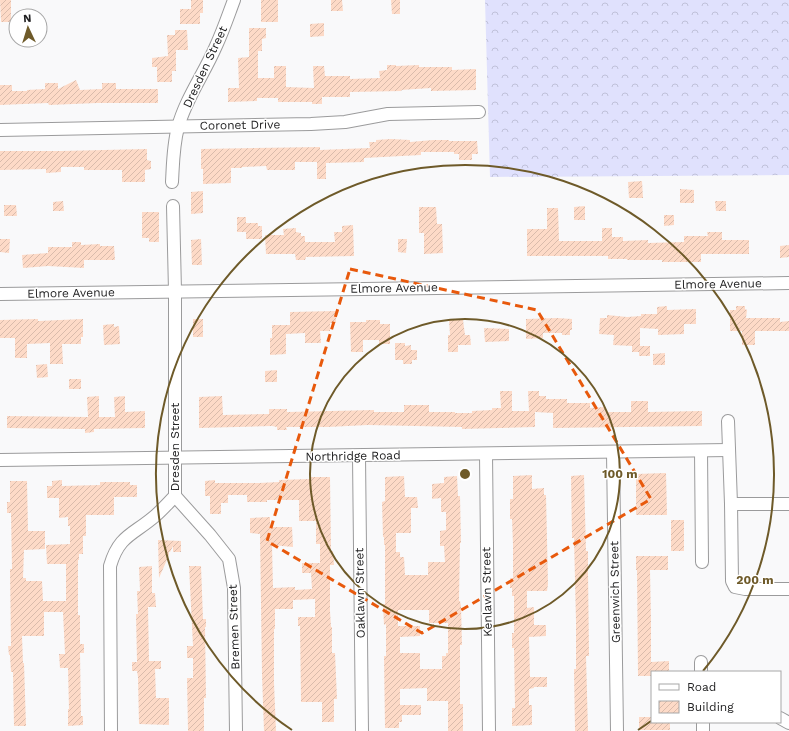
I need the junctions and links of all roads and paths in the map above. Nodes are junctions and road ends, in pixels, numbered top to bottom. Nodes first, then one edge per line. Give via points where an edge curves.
1 (234, 0) edge
2 (479, 112) dead end
3 (178, 127) junction
4 (0, 130) edge
5 (172, 182) dead end
6 (173, 206) dead end
7 (789, 283) edge
8 (175, 291) junction
9 (0, 294) edge
10 (728, 421) dead end
11 (729, 450) junction
12 (704, 451) junction
13 (613, 453) junction
14 (486, 454) junction
15 (359, 456) junction
16 (175, 458) junction
17 (0, 460) edge
18 (175, 496) junction
19 (731, 503) junction
20 (789, 504) edge
21 (702, 562) dead end
22 (789, 589) edge
23 (111, 731) edge
24 (236, 731) edge
25 (362, 731) edge
26 (489, 731) edge
27 (617, 731) edge

1 - 3 street, Dresden Street via 216,47 190,94
2 - 3 street, Coronet Drive via 388,114 345,122
3 - 4 street, Coronet Drive
3 - 5 street, Dresden Street via 173,154
6 - 8 street, Dresden Street
7 - 8 street, Elmore Avenue
8 - 9 street, Elmore Avenue
8 - 16 street, Dresden Street
10 - 11 street
11 - 12 street, Northridge Road
11 - 19 street
12 - 13 street, Northridge Road
12 - 21 street
13 - 14 street, Northridge Road
13 - 27 street, Greenwich Street
14 - 15 street, Northridge Road
14 - 26 street, Kenlawn Street
15 - 16 street, Northridge Road
15 - 25 street, Oaklawn Street
16 - 17 street, Northridge Road
16 - 18 street, Dresden Street
18 - 23 street, Dresden Street via 154,517 121,542 110,566
18 - 24 street, Bremen Street via 228,559 234,588
19 - 20 street
19 - 22 street via 732,581 735,587

